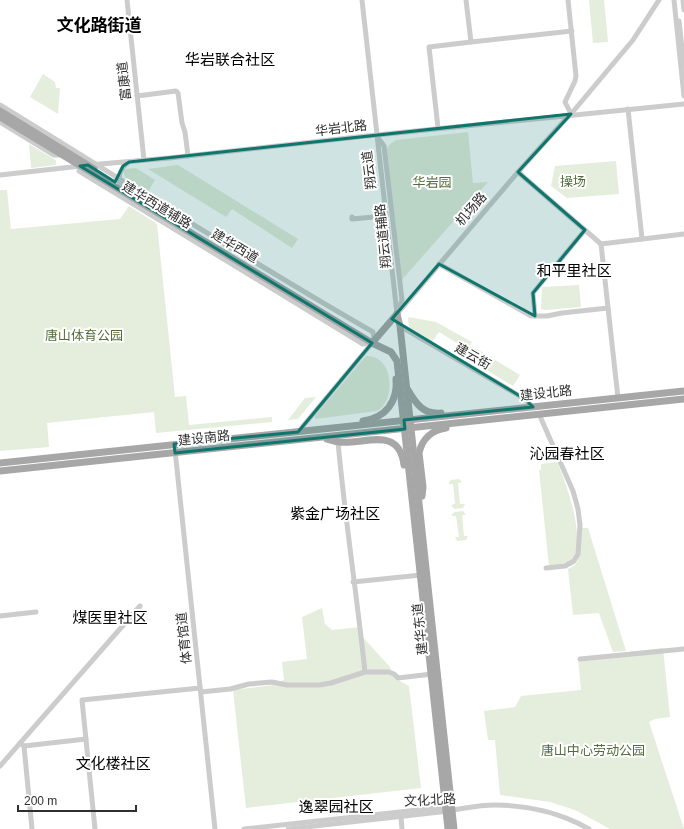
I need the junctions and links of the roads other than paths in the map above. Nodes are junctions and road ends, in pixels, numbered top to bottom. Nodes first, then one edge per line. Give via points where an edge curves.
1 (127, 0) edge
2 (362, 0) edge
3 (466, 0) edge
4 (568, 0) edge
5 (659, 0) edge
6 (674, 0) edge
7 (677, 0) edge
8 (683, 0) edge
9 (684, 10) edge
10 (572, 31) junction
11 (471, 42) junction
12 (684, 67) edge
13 (137, 96) junction
14 (684, 96) edge
15 (684, 104) edge
16 (0, 105) edge
17 (628, 109) junction
18 (0, 111) edge
19 (572, 114) junction
20 (0, 117) edge
21 (0, 122) edge
22 (438, 128) junction
23 (376, 135) junction
24 (62, 155) junction
25 (188, 156) junction
26 (144, 160) junction
27 (129, 162) junction
28 (97, 164) junction
29 (88, 165) junction
30 (80, 166) junction
31 (518, 172) junction
32 (0, 175) edge
33 (119, 182) junction
34 (385, 216) junction
35 (352, 217) dead end
36 (585, 230) junction
37 (684, 234) edge
38 (642, 239) junction
39 (601, 244) junction
40 (439, 264) junction
41 (608, 308) junction
42 (397, 314) junction
43 (535, 316) junction
44 (391, 321) junction
45 (400, 326) junction
46 (375, 343) junction
47 (391, 352) junction
48 (406, 386) junction
49 (684, 391) edge
50 (618, 398) junction
51 (684, 399) edge
52 (533, 407) junction
53 (492, 411) junction
54 (539, 414) junction
55 (497, 418) junction
56 (407, 420) junction
57 (407, 428) junction
58 (326, 429) junction
59 (298, 432) junction
60 (325, 438) junction
61 (338, 442) junction
62 (174, 444) junction
63 (175, 452) junction
64 (0, 463) edge
65 (0, 472) edge
66 (417, 511) junction
67 (546, 568) dead end
68 (421, 574) junction
69 (353, 582) junction
70 (140, 606) dead end
71 (36, 612) dead end
72 (0, 616) edge
73 (684, 649) edge
74 (580, 659) dead end
75 (365, 672) junction
76 (432, 674) junction
77 (200, 690) junction
78 (86, 739) junction
79 (22, 745) junction
80 (0, 766) edge
81 (448, 810) junction
82 (401, 817) junction
83 (32, 829) edge
84 (95, 829) edge
85 (215, 829) edge
86 (244, 829) edge
87 (288, 829) edge
88 (402, 829) edge
89 (448, 829) edge
90 (454, 829) edge
91 (589, 829) edge

1 - 13 street, 富康道
2 - 23 street, 翔云道
3 - 11 street
4 - 10 street
5 - 19 street, 机场路 via 633,40
6 - 14 street
7 - 12 street
8 - 9 street
10 - 11 street
10 - 19 street via 576,76 565,102
11 - 22 street via 429,47
13 - 25 street via 176,91 178,93
13 - 26 street, 富康道
15 - 17 street, 华岩北路
16 - 28 street
17 - 19 street, 华岩北路
17 - 38 street
18 - 29 main road, 建华西道
19 - 22 street, 华岩北路
19 - 31 street, 机场路
20 - 24 main road, 建华西道
21 - 24 street via 54,155
22 - 23 street, 华岩北路
23 - 25 street, 华岩北路
23 - 34 street, 翔云道
23 - 42 street, 翔云道辅路 via 384,146 402,300
24 - 30 main road, 建华西道
25 - 26 street, 华岩北路
26 - 27 street, 华岩北路
27 - 28 street, 华岩北路
27 - 33 street via 119,173
28 - 29 street, 华岩北路
28 - 33 street
29 - 30 street, 华岩北路
29 - 33 main road, 建华西道
30 - 32 street, 华岩北路
30 - 46 main road, 建华西道
31 - 36 street
31 - 40 street, 机场路
33 - 46 main road, 建华西道
34 - 35 street
34 - 42 street, 翔云道
36 - 39 street
36 - 43 street via 533,293
37 - 38 street
38 - 39 street
39 - 41 street
40 - 42 street, 机场路
40 - 43 street
41 - 43 street
41 - 50 street
42 - 44 main road, 机场路
42 - 45 main road
44 - 45 main road
44 - 46 main road, 机场路
45 - 48 main road
45 - 52 street, 建云街 via 525,399
46 - 47 main road, 建华西道
46 - 59 street
47 - 56 main road via 398,363
47 - 58 main road via 396,384 395,395 389,408 371,420 348,422
48 - 53 main road via 415,402 429,412 437,414
48 - 56 main road
49 - 50 main road, 建设北路
50 - 52 main road, 建设北路
51 - 54 main road, 建设北路
52 - 53 main road, 建设北路
53 - 56 main road, 建设北路
54 - 55 main road, 建设北路
54 - 67 street via 573,491 580,525 578,554 574,560 565,566
55 - 57 main road, 建设北路
55 - 66 main road via 473,425 437,430 425,439 419,453 423,487
56 - 57 main road
56 - 58 main road, 建设南路
57 - 60 main road, 建设南路
57 - 66 main road, 建华东道
58 - 59 main road, 建设南路
59 - 62 main road, 建设南路
60 - 61 main road
60 - 63 main road, 建设南路
61 - 66 main road via 381,438 392,443 404,458 408,494
61 - 69 street
62 - 63 street, 体育馆道
62 - 64 main road, 建设南路
63 - 65 main road, 建设南路
63 - 77 street, 体育馆道
66 - 68 main road, 建华东道
66 - 81 main road, 建华东道
68 - 69 street
68 - 76 main road, 建华东道
69 - 75 street
70 - 79 street
71 - 72 street
73 - 74 street
75 - 76 street via 389,672 398,678
75 - 77 street via 319,685 272,682 230,689
76 - 81 main road, 建华东道
77 - 78 street via 82,700
77 - 85 street, 体育馆道
78 - 79 street
78 - 84 street
79 - 80 street
79 - 83 street
81 - 82 street, 文化北路
81 - 86 street, 文化北路
81 - 89 main road, 建华东道
81 - 90 main road, 建华东道
81 - 91 street, 文化北路 via 493,805 524,806 574,820
82 - 87 street, 文化北路
82 - 88 street

